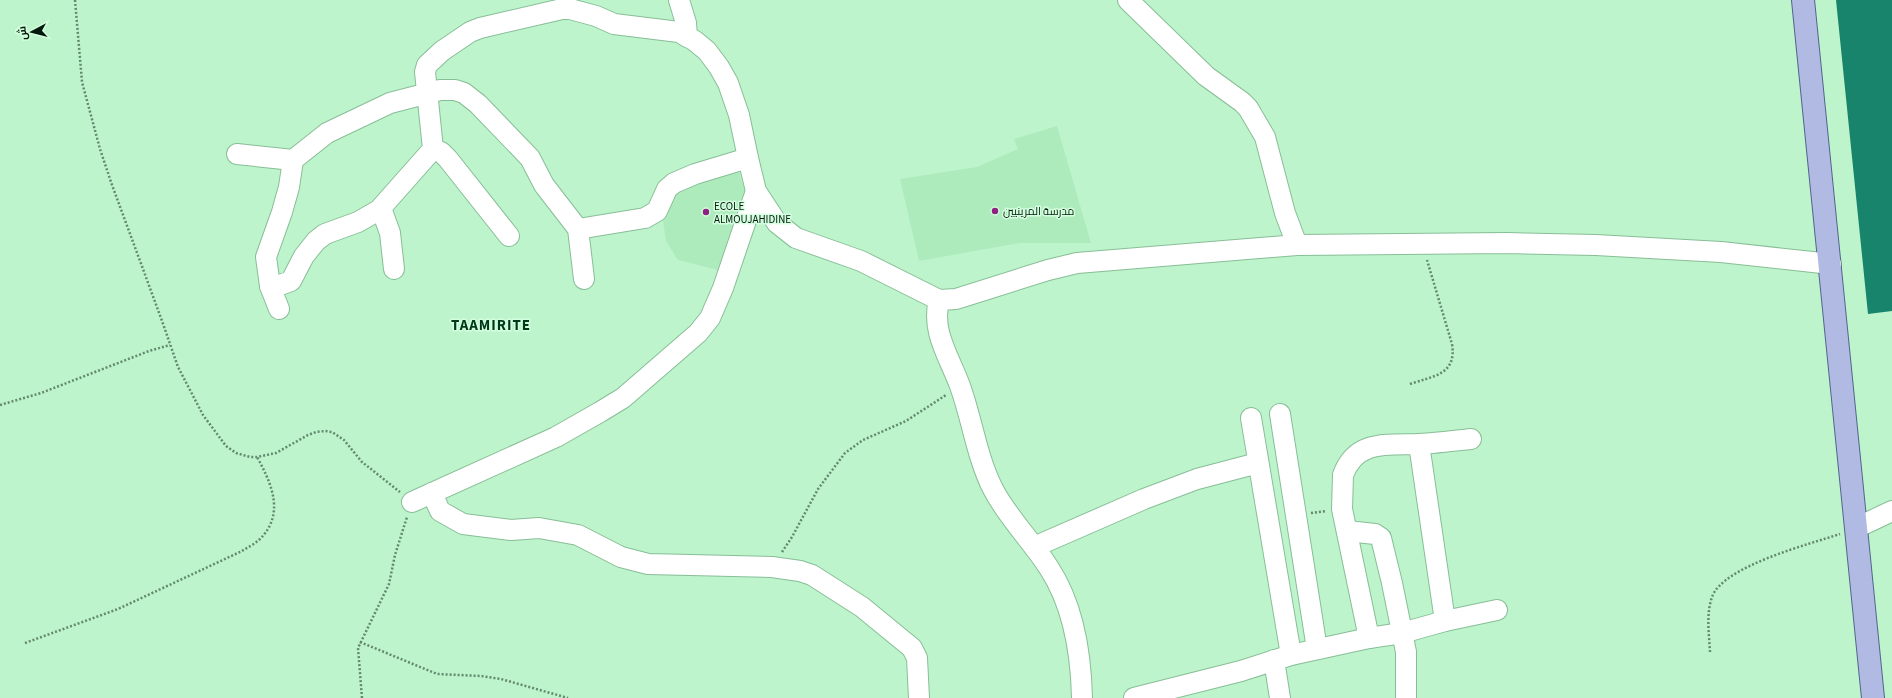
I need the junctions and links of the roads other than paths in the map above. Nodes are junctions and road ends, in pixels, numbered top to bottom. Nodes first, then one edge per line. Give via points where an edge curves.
1 (679, 0) edge
2 (1128, 0) edge
3 (1803, 0) edge
4 (687, 37) junction
5 (428, 93) junction
6 (433, 148) junction
7 (237, 154) dead end
8 (748, 158) junction
9 (293, 160) junction
10 (756, 190) junction
11 (381, 208) junction
12 (578, 229) junction
13 (509, 236) dead end
14 (1297, 245) junction
15 (1831, 264) junction
16 (394, 269) dead end
17 (584, 279) dead end
18 (270, 286) junction
19 (939, 300) junction
20 (280, 309) dead end
21 (1280, 414) dead end
22 (1251, 418) dead end
23 (1471, 439) dead end
24 (1419, 444) junction
25 (1258, 463) junction
26 (432, 493) junction
27 (412, 502) road end
28 (1892, 511) edge
29 (1856, 528) junction
30 (1347, 531) junction
31 (1034, 547) junction
32 (1498, 610) dead end
33 (1445, 621) junction
34 (1402, 633) junction
35 (1369, 638) junction
36 (1317, 649) junction
37 (1282, 657) junction
38 (919, 698) edge
39 (1082, 698) edge
40 (1134, 698) edge
41 (1280, 698) edge
42 (1406, 698) edge
43 (1873, 698) edge

1 - 4 street
2 - 14 street via 1206,76 1248,108 1267,144 1285,213
3 - 15 main road
4 - 5 street via 679,32 614,24 570,9 562,10 480,28 460,38 427,65 425,72
4 - 8 street via 706,51 728,83 739,115
5 - 6 street
5 - 9 street via 390,103 327,133
5 - 12 street via 455,90 464,93 478,104 530,158 544,186
6 - 11 street
6 - 13 street via 448,159
7 - 9 street
8 - 10 street
8 - 12 street via 674,183 667,189 657,211 644,218
9 - 18 street via 284,206 266,258
10 - 19 street via 777,223 796,238 862,261
10 - 26 street via 723,288 710,318 698,333 623,398 556,437
11 - 16 street via 390,233
11 - 18 street via 372,216 325,234 304,256 291,281
12 - 17 street
14 - 15 street via 1596,245 1721,252
14 - 19 street via 1077,263 956,299
15 - 29 main road
18 - 20 street
19 - 31 street via 936,312 937,327 960,386 970,424 993,489
21 - 36 street
22 - 25 street
23 - 24 street
24 - 30 street via 1375,445 1365,449 1347,466 1343,475 1342,509
24 - 33 street
25 - 31 street via 1197,479
25 - 37 street
26 - 27 street
26 - 38 street via 440,510 463,524 511,530 539,528 578,535 621,556 648,564 772,567 800,571 822,580 862,607 912,648 917,658
28 - 29 street
29 - 43 main road
30 - 34 street via 1375,534 1381,538
30 - 35 street
31 - 39 street via 1062,589 1073,622
32 - 33 street
33 - 34 street
34 - 35 street
34 - 42 street via 1407,665
35 - 36 street
36 - 37 street
37 - 40 street via 1242,671
37 - 41 street

